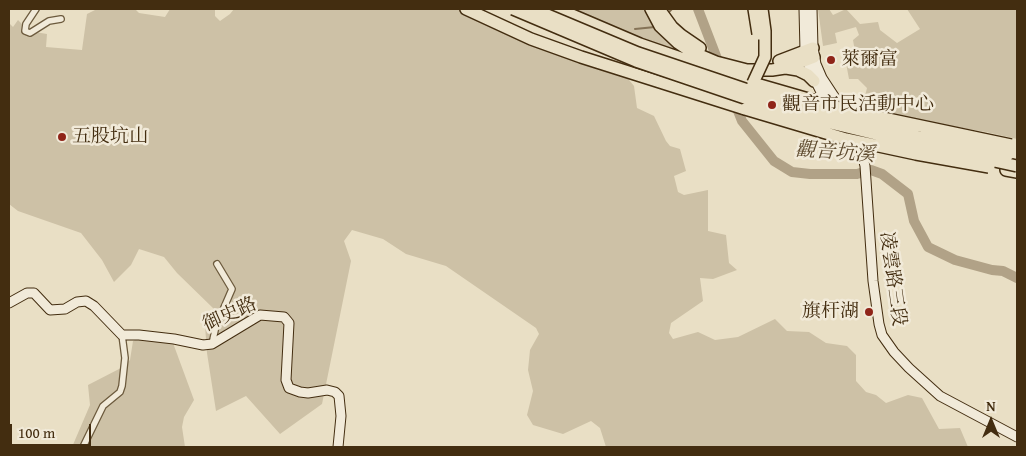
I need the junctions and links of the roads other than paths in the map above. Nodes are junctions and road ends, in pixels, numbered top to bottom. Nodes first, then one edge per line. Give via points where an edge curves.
1 (36, 9) edge
2 (466, 9) edge
3 (513, 9) edge
4 (533, 9) edge
5 (558, 9) edge
6 (651, 9) edge
7 (659, 9) edge
8 (754, 9) edge
9 (762, 9) edge
10 (804, 9) edge
11 (812, 9) edge
12 (61, 19) dead end
13 (810, 54) junction
14 (736, 65) junction
15 (785, 68) junction
16 (814, 81) junction
17 (753, 83) junction
18 (745, 109) junction
19 (854, 132) junction
20 (1013, 151) edge
21 (1017, 166) edge
22 (1017, 172) edge
23 (217, 264) dead end
24 (9, 303) edge
25 (122, 335) junction
26 (212, 344) junction
27 (1017, 437) edge
28 (83, 447) edge
29 (338, 447) edge

1 - 12 street via 25,31 30,33 49,21
2 - 18 highway via 531,39 581,57
3 - 21 highway, bridge via 636,61 789,113
4 - 20 highway, bridge via 638,53 792,105 910,135
5 - 17 highway via 640,44
6 - 14 highway via 660,26 678,44 703,58
7 - 14 highway via 672,27 692,43
8 - 17 highway, bridge via 758,33
9 - 17 highway, bridge via 765,57
10 - 13 street, 凌雲路三段
11 - 13 street, 凌雲路三段
13 - 14 highway via 776,62
13 - 15 highway
13 - 16 street, 凌雲路三段
13 - 19 street, 凌雲路三段
14 - 15 highway via 759,70
15 - 16 highway via 798,70
16 - 19 street, 凌雲路三段
17 - 18 highway, bridge
17 - 20 highway, bridge via 850,111
18 - 22 highway, bridge via 846,138
19 - 27 street, 凌雲路三段 via 866,170 873,281 882,335 909,368 940,396
23 - 26 street via 232,288
24 - 25 street via 27,293 34,294 50,310 86,301
25 - 26 street, 御史路 via 174,339 203,346
25 - 28 street via 125,358 120,392 104,406
26 - 29 street, 御史路 via 260,315 287,319 286,380 289,388 308,393 335,392 341,416

